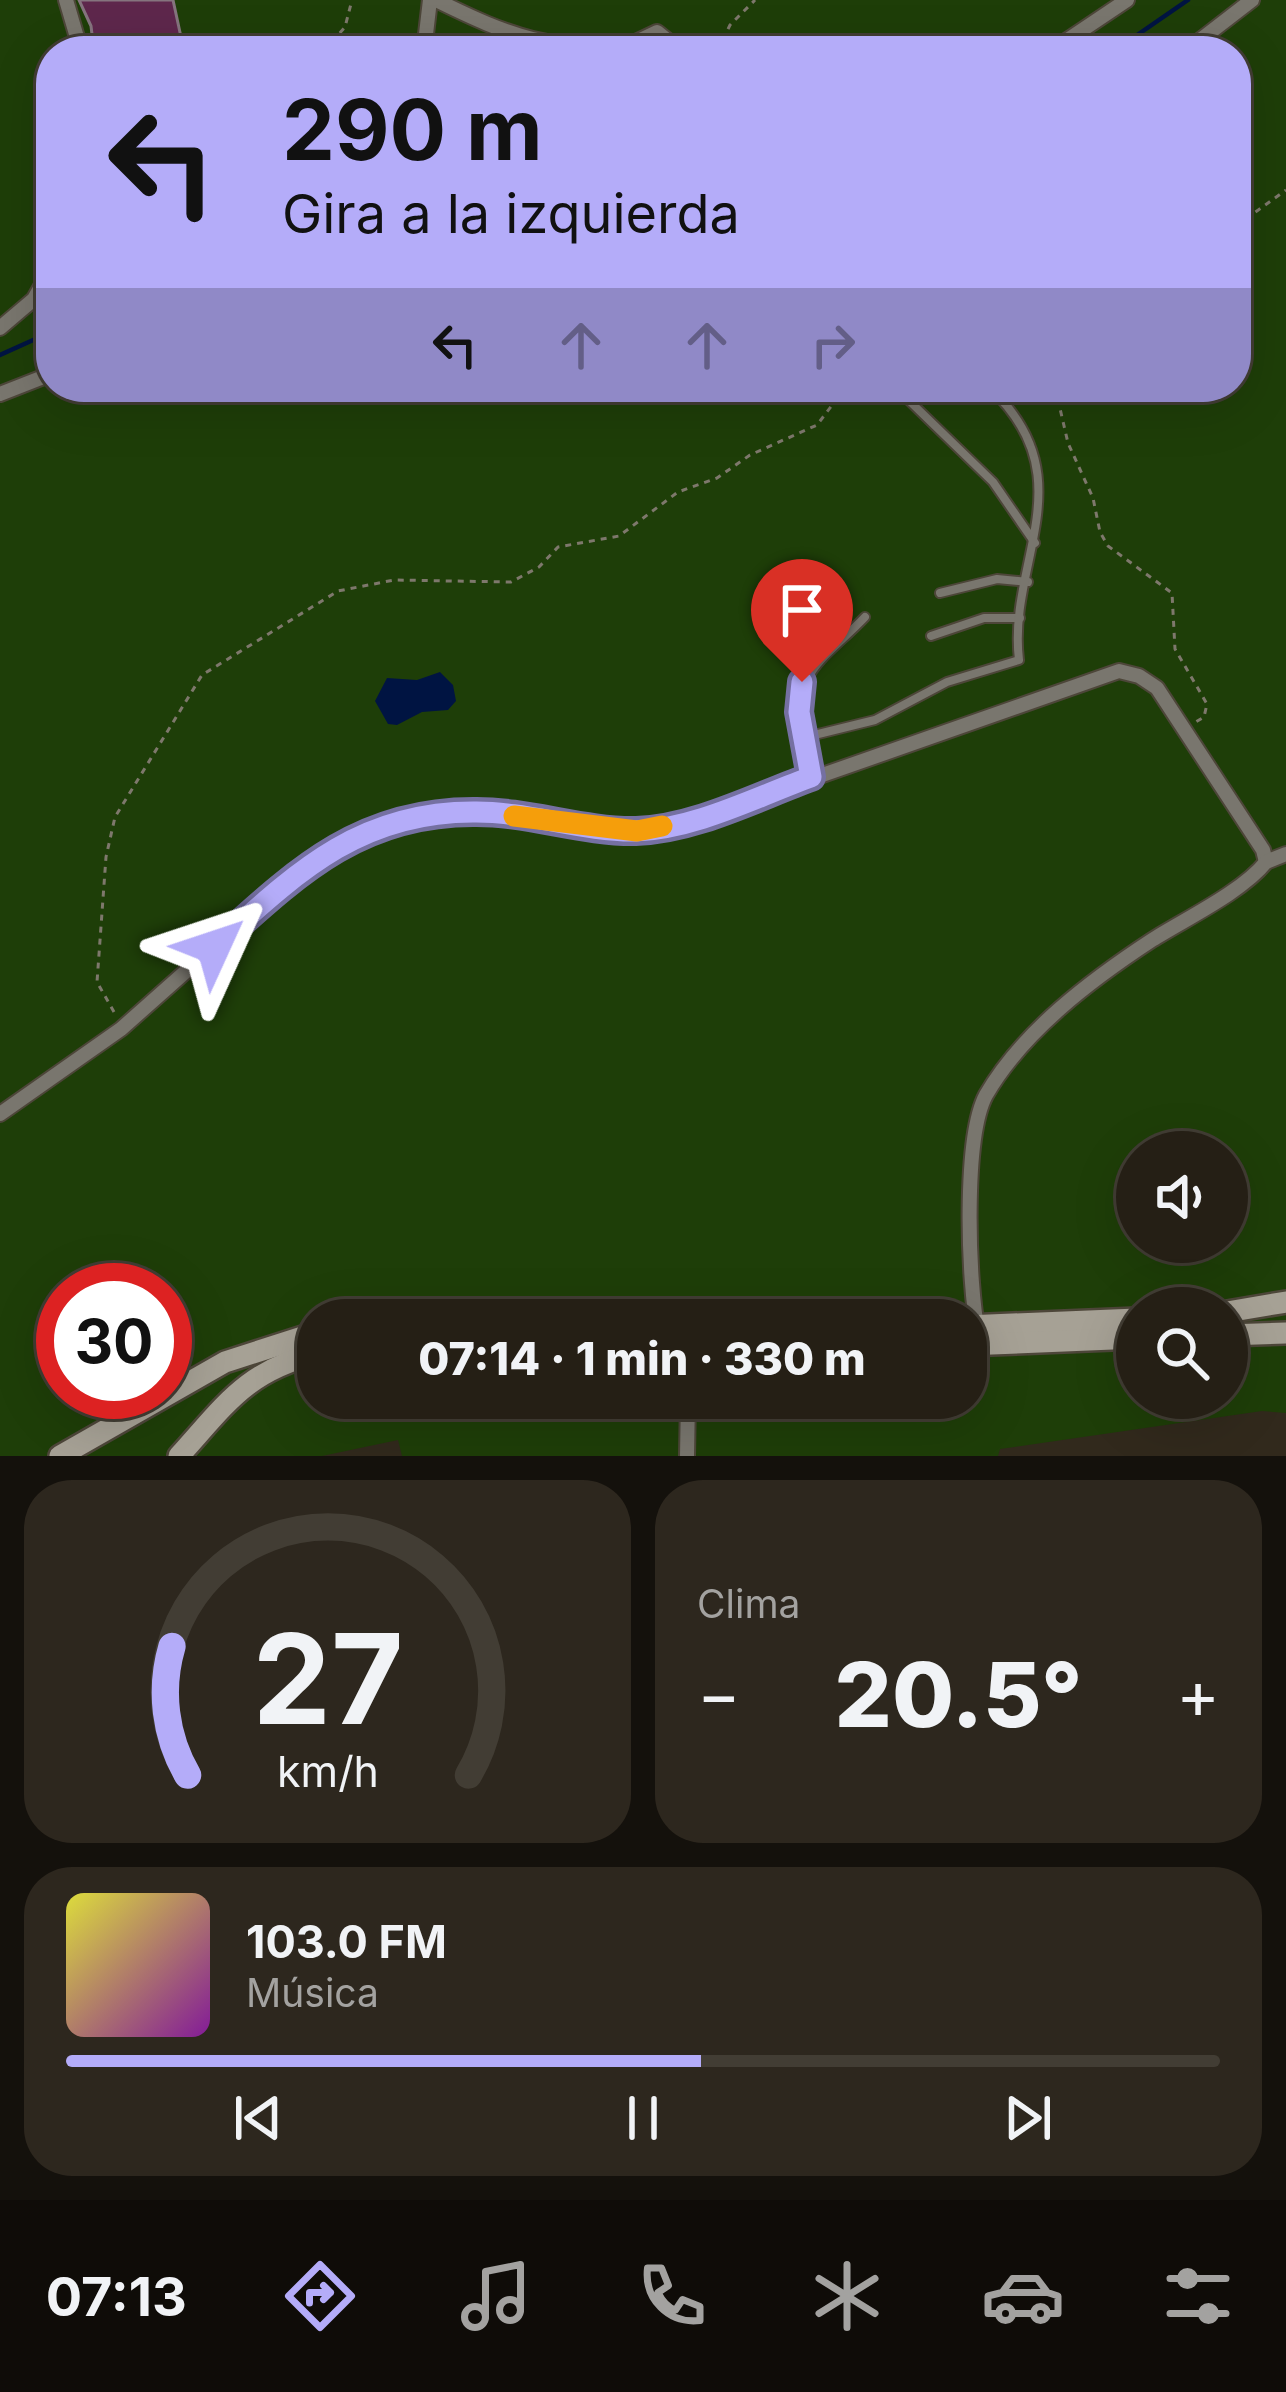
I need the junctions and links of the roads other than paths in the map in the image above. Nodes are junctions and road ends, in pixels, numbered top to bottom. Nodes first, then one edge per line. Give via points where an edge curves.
1 (67, 0) edge
2 (433, 0) edge
3 (1127, 0) edge
4 (1252, 0) edge
5 (77, 36) edge
6 (427, 36) edge
7 (511, 36) edge
8 (1073, 36) edge
9 (1205, 36) edge
10 (36, 295) edge
11 (0, 328) edge
12 (36, 380) edge
13 (0, 394) edge
14 (910, 402) edge
15 (999, 402) edge
16 (1035, 543) junction
17 (1028, 582) junction
18 (940, 592) dead end
19 (865, 617) dead end
20 (1020, 618) junction
21 (931, 636) dead end
22 (806, 737) junction
23 (811, 777) junction
24 (1286, 854) edge
25 (1265, 862) junction
26 (0, 1114) edge
27 (971, 1299) edge
28 (1286, 1302) edge
29 (1248, 1308) edge
30 (1116, 1320) edge
31 (987, 1333) edge
32 (1286, 1333) edge
33 (987, 1334) edge
34 (1248, 1334) edge
35 (1116, 1337) edge
36 (297, 1339) edge
37 (297, 1358) edge
38 (688, 1419) edge
39 (59, 1456) edge
40 (179, 1456) edge
41 (688, 1456) edge

1 - 5 street
2 - 6 street
2 - 7 street
3 - 8 street
4 - 9 street
10 - 11 street
12 - 13 street
14 - 16 lane via 993,482
15 - 16 lane via 1031,455
16 - 17 lane
17 - 18 lane via 997,579
17 - 20 lane
19 - 22 lane via 802,682
20 - 21 lane via 983,618
20 - 22 lane via 1019,660 947,682 874,720
22 - 23 lane
23 - 25 street via 1119,671 1157,688
23 - 26 street via 697,819 637,831 473,812 406,819 354,836 309,862 126,1025
24 - 25 street
25 - 27 street via 1123,958 1022,1043 983,1100
28 - 29 street
30 - 31 street
32 - 34 street
33 - 35 street
36 - 39 street via 225,1362
37 - 40 street via 244,1385
38 - 41 street

